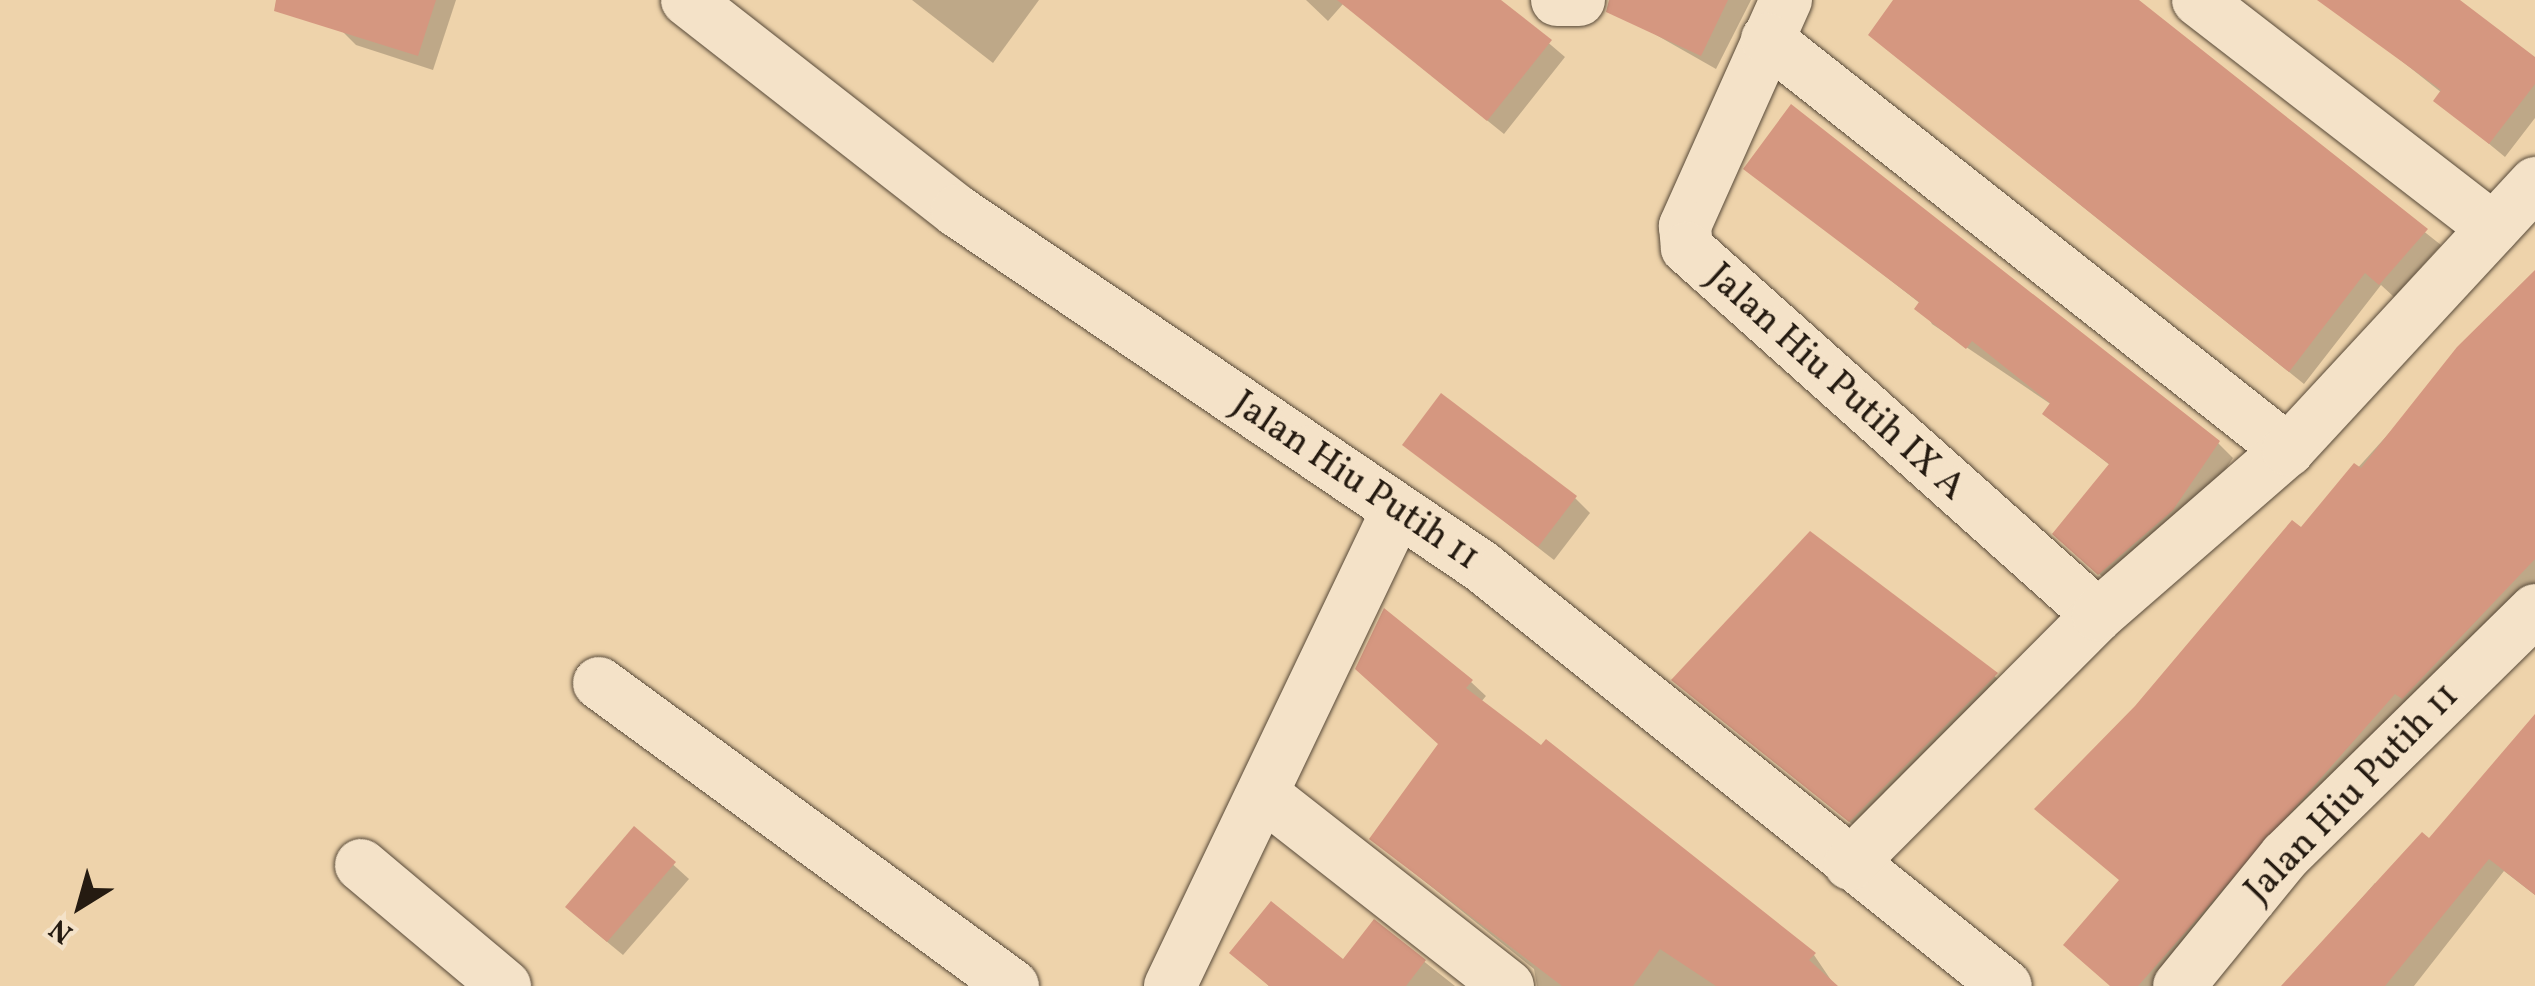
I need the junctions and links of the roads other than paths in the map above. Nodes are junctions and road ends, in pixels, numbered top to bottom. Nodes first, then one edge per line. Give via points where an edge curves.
1 (687, 0) edge
2 (1558, 0) edge
3 (1578, 0) edge
4 (2198, 0) edge
5 (1777, 20) edge
6 (2535, 183) edge
7 (2493, 228) junction
8 (2288, 450) junction
9 (1398, 511) junction
10 (2535, 610) edge
11 (2098, 615) junction
12 (598, 684) dead end
13 (1264, 795) junction
14 (1850, 864) junction
15 (361, 865) dead end
16 (505, 986) edge
17 (1013, 986) edge
18 (1170, 986) edge
19 (1508, 986) edge
20 (2006, 986) edge
21 (2178, 986) edge

1 - 9 street, Jalan Hiu Putih 11 via 957,211
2 - 3 street
4 - 7 street
5 - 8 street
5 - 11 street, Jalan Hiu Putih IX A via 1685,226 1687,248
6 - 7 street
7 - 8 street
8 - 11 street
9 - 13 street
9 - 14 street, Jalan Hiu Putih 11 via 1481,566
10 - 21 street, Jalan Hiu Putih 11 via 2285,856
11 - 14 street
12 - 17 street
13 - 18 street
13 - 19 street
14 - 20 street, Jalan Hiu Putih 11
15 - 16 street

